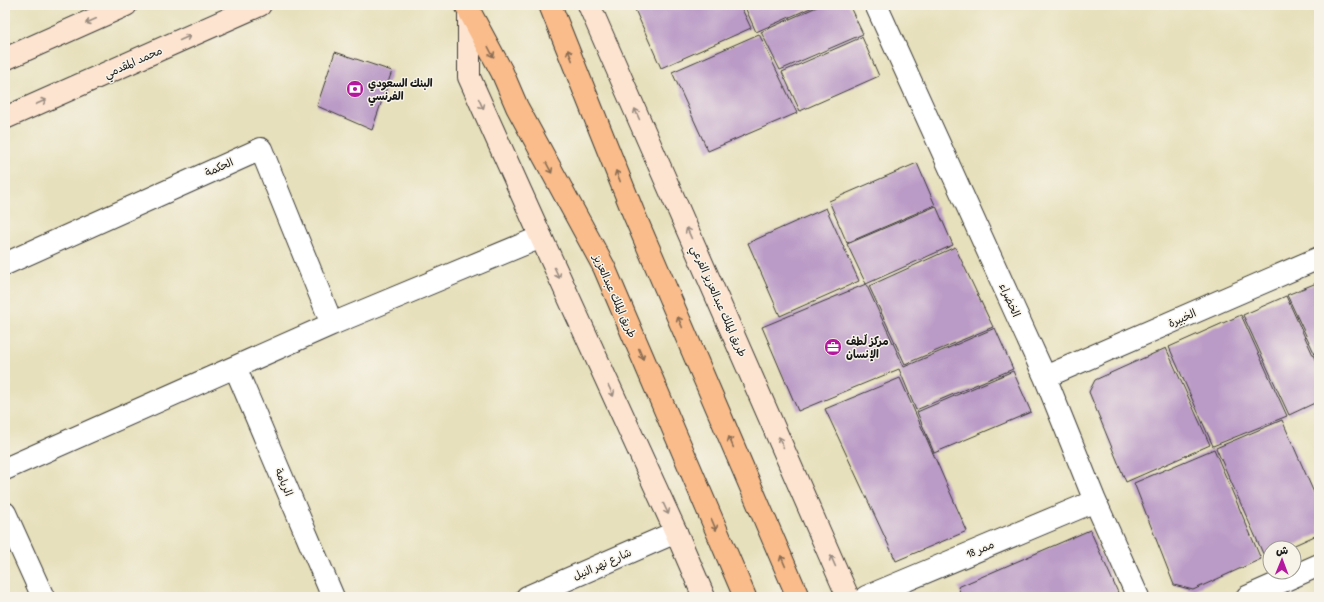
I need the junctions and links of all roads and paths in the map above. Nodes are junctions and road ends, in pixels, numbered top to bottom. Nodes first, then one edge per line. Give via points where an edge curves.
1 (126, 5) edge
2 (260, 5) edge
3 (550, 5) edge
4 (589, 5) edge
5 (876, 5) edge
6 (468, 8) edge
7 (5, 59) edge
8 (5, 118) edge
9 (541, 237) junction
10 (1319, 258) edge
11 (5, 264) edge
12 (332, 324) junction
13 (235, 367) junction
14 (1045, 377) junction
15 (5, 468) edge
16 (1095, 501) junction
17 (5, 513) edge
18 (676, 532) junction
19 (1319, 566) edge
20 (43, 597) edge
21 (333, 597) edge
22 (527, 597) edge
23 (704, 597) edge
24 (745, 597) edge
25 (798, 597) edge
26 (848, 597) edge
27 (866, 597) edge
28 (1138, 597) edge
29 (1248, 597) edge

1 -> 7 street
8 -> 2 street, محمد المقدمي
25 -> 3 main road via 633,212
26 -> 4 street, طريق الملك عبدالعزيز الفرعي
5 - 14 street, الخضراء
6 -> 9 street via 469,77
6 -> 24 main road, طريق الملك عبدالعزيز via 502,72 517,107 604,267
9 - 12 street
9 -> 18 street
10 - 14 street, الخبيرة
11 - 12 street, الحكمة via 260,149
12 - 13 street
13 - 15 street
13 - 21 street, الريامة
14 - 16 street, الخضراء
16 - 27 street, ممر 18
16 - 28 street, الخضراء
17 - 20 street
18 - 22 street, شارع نهر النيل
18 - 23 street
19 - 29 street

